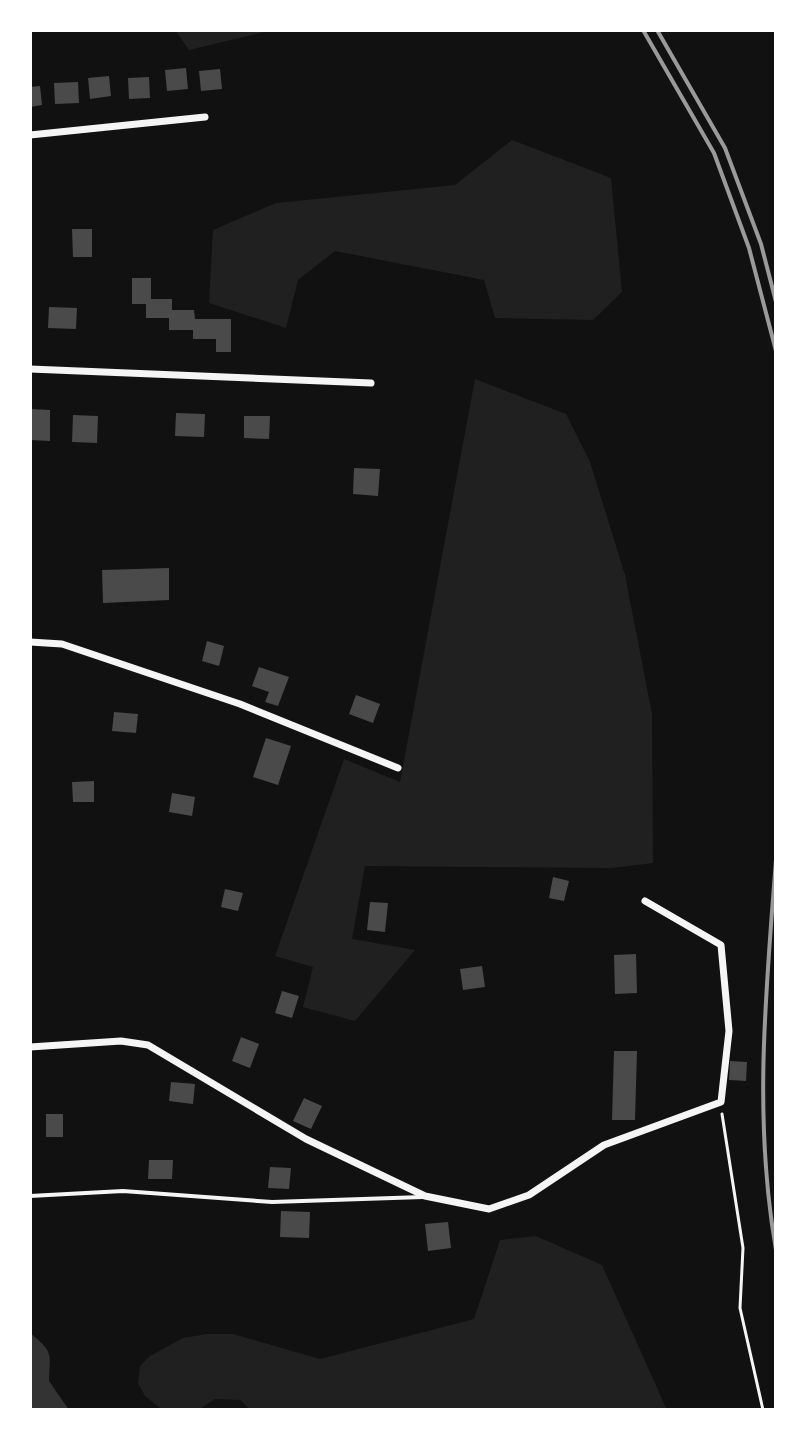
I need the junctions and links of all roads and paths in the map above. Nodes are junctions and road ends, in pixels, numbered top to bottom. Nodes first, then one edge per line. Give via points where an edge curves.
1 (205, 117) dead end
2 (30, 135) edge
3 (30, 369) edge
4 (371, 383) dead end
5 (30, 642) edge
6 (398, 768) dead end
7 (645, 901) dead end
8 (30, 1047) edge
9 (721, 1102) junction
10 (30, 1196) edge
11 (425, 1196) junction
12 (763, 1410) edge

1 - 2 street
3 - 4 street
5 - 6 street via 62,644 240,704
7 - 9 street via 721,945 729,1017
8 - 11 street via 121,1041 148,1045 306,1139
9 - 11 street via 604,1145 529,1195 489,1209
9 - 12 path via 743,1248 740,1308
10 - 11 lane via 123,1191 272,1202

